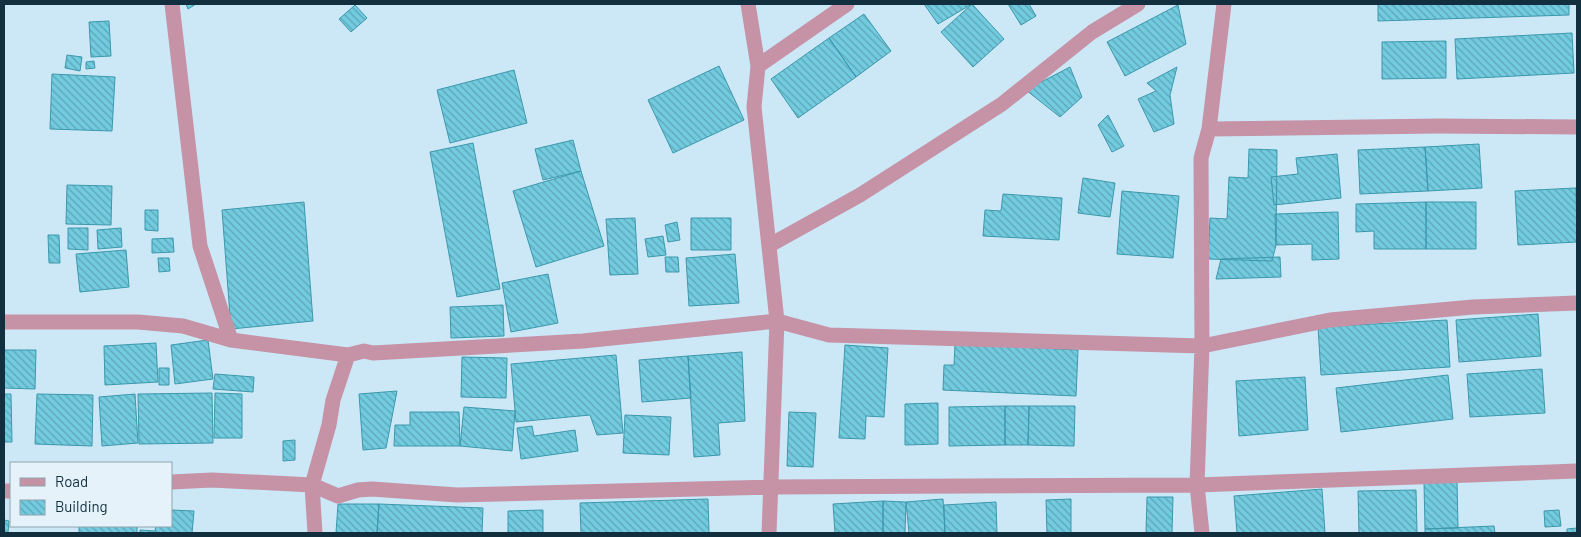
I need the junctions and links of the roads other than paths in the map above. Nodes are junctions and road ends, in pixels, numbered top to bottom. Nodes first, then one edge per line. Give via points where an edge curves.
1 (172, 4) edge
2 (748, 4) edge
3 (847, 4) edge
4 (1138, 4) edge
5 (1224, 4) edge
6 (758, 66) junction
7 (1577, 127) edge
8 (1208, 129) junction
9 (770, 245) junction
10 (1577, 303) edge
11 (777, 321) junction
12 (4, 322) edge
13 (232, 340) junction
14 (1202, 346) junction
15 (348, 355) junction
16 (1577, 471) edge
17 (172, 482) edge
18 (312, 485) junction
19 (1197, 485) junction
20 (770, 487) junction
21 (315, 533) edge
22 (769, 533) edge
23 (1202, 533) edge

1 - 13 street via 200,246
2 - 6 street
3 - 6 street
4 - 9 street via 1092,32 1002,104 860,195
5 - 8 street
6 - 9 street via 754,107
7 - 8 street
8 - 14 street via 1201,158
9 - 11 street
10 - 14 street via 1473,307 1330,320
11 - 14 street via 829,335
11 - 15 street via 511,347 364,351
11 - 20 street
12 - 13 street via 138,322 183,326
13 - 15 street
14 - 19 street
15 - 18 street via 332,400 330,425
16 - 19 street
17 - 18 street via 212,480
18 - 20 street via 338,496 372,489 457,495
18 - 21 street
19 - 20 street
19 - 23 street
20 - 22 street

